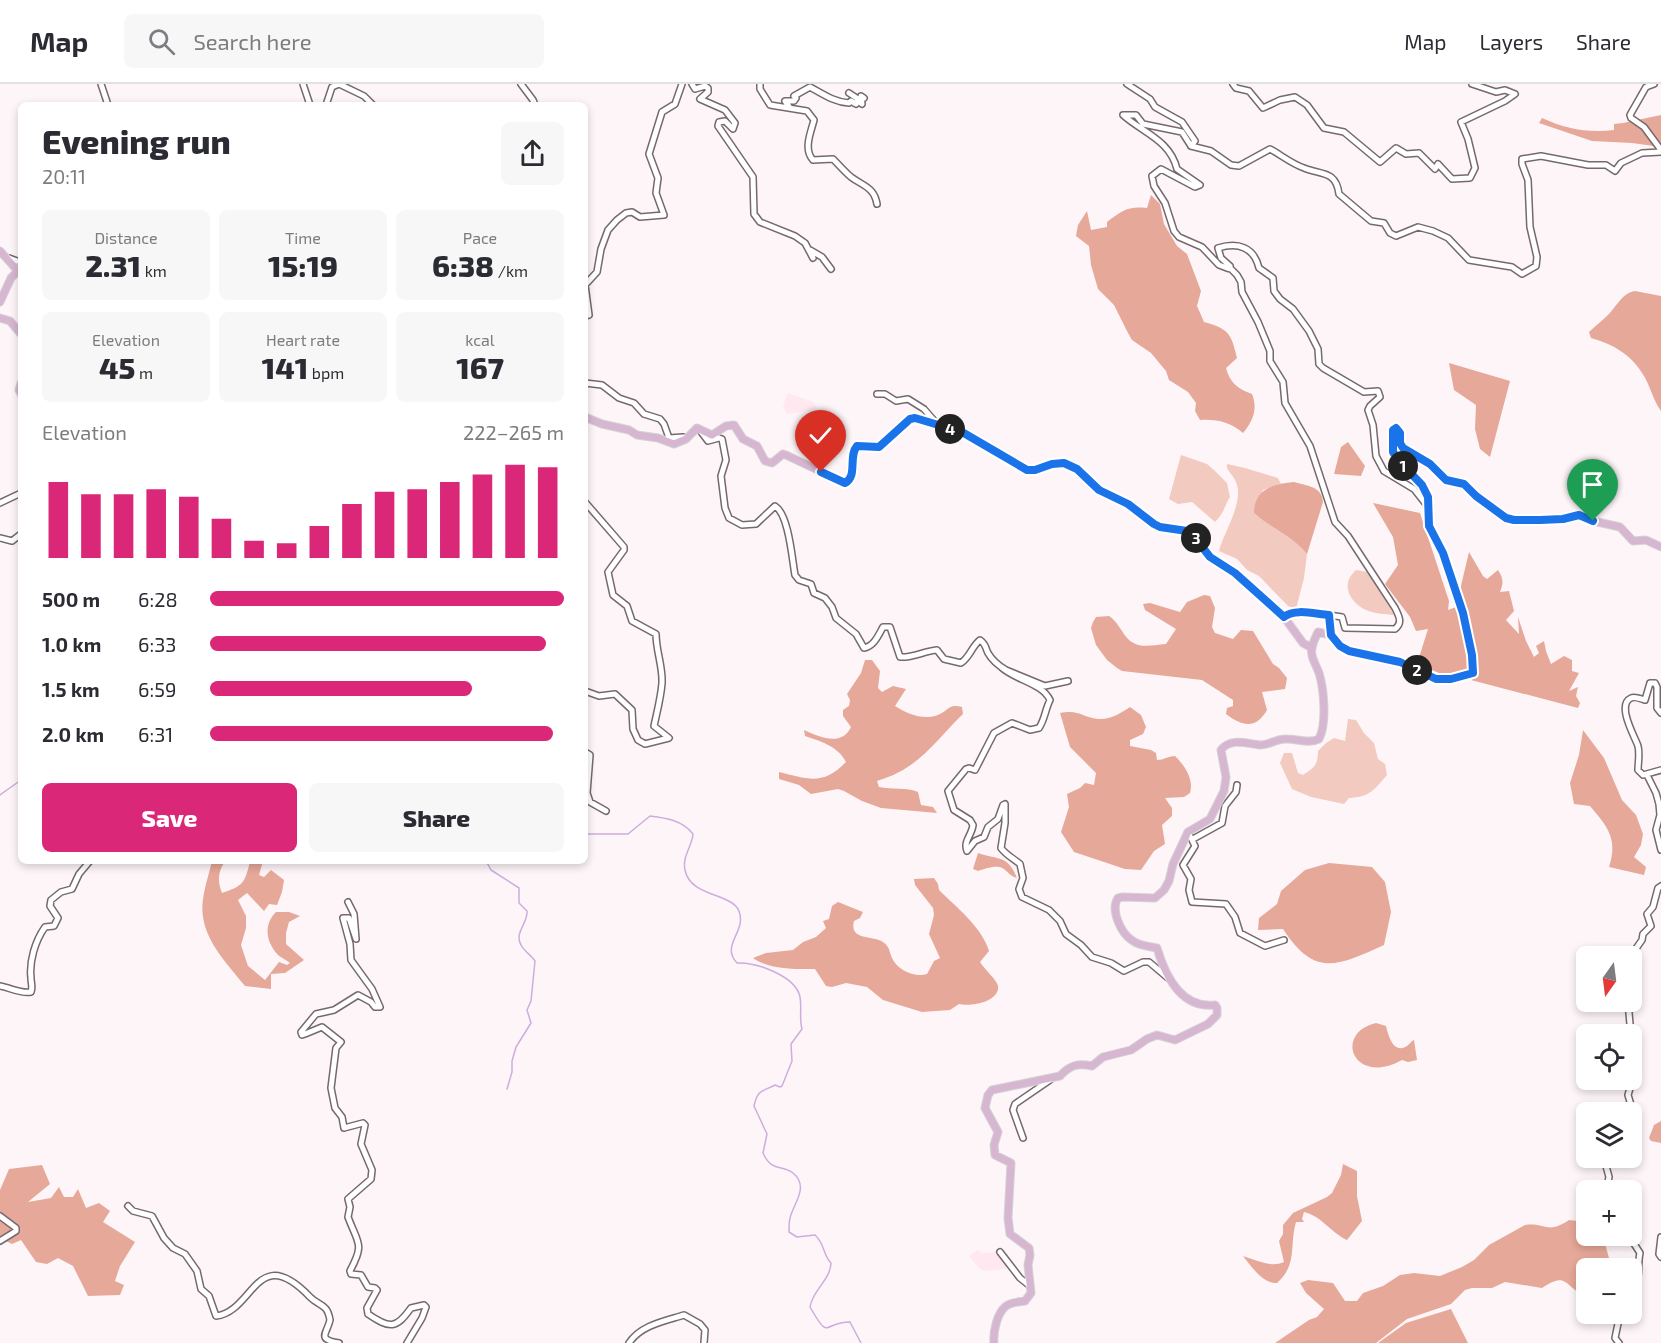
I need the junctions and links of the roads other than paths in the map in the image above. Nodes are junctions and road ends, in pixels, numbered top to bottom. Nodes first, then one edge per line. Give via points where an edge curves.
1 (101, 84) edge
2 (303, 84) edge
3 (339, 84) edge
4 (522, 84) edge
5 (682, 84) edge
6 (692, 84) edge
7 (760, 84) edge
8 (1127, 84) edge
9 (1472, 84) edge
10 (1654, 84) edge
11 (1237, 85) edge
12 (849, 93) dead end
13 (107, 102) edge
14 (309, 102) edge
15 (327, 102) edge
16 (370, 102) edge
17 (534, 102) edge
18 (790, 108) junction
19 (1191, 146) junction
20 (1661, 151) edge
21 (878, 204) dead end
22 (810, 250) junction
23 (0, 251) edge
24 (9, 258) junction
25 (813, 258) dead end
26 (18, 261) edge
27 (1227, 268) junction
28 (18, 269) edge
29 (831, 269) dead end
30 (18, 273) edge
31 (588, 282) edge
32 (0, 302) edge
33 (0, 318) edge
34 (18, 330) edge
35 (588, 383) edge
36 (877, 394) dead end
37 (588, 418) edge
38 (938, 425) junction
39 (699, 429) junction
40 (690, 435) junction
41 (18, 494) edge
42 (0, 503) edge
43 (588, 505) edge
44 (1429, 508) junction
45 (18, 536) edge
46 (0, 538) edge
47 (1661, 547) edge
48 (1329, 615) junction
49 (1284, 617) junction
50 (1331, 635) junction
51 (1312, 648) junction
52 (1001, 667) junction
53 (1068, 681) dead end
54 (588, 692) edge
55 (1661, 713) edge
56 (588, 754) edge
57 (1661, 770) edge
58 (1647, 774) junction
59 (588, 780) edge
60 (1237, 785) dead end
61 (588, 796) edge
62 (606, 811) dead end
63 (1191, 835) junction
64 (1661, 851) edge
65 (1661, 858) edge
66 (87, 864) edge
67 (1661, 886) edge
68 (348, 903) dead end
69 (1284, 939) dead end
70 (1638, 946) edge
71 (1172, 980) junction
72 (0, 986) edge
73 (1053, 1078) junction
74 (1023, 1138) dead end
75 (128, 1206) dead end
76 (0, 1216) edge
77 (1661, 1238) edge
78 (0, 1241) edge
79 (1000, 1252) dead end
80 (1661, 1257) edge
81 (1030, 1286) junction
82 (1618, 1324) edge
83 (339, 1343) edge
84 (407, 1343) edge
85 (629, 1343) edge
86 (704, 1343) edge
87 (994, 1343) edge
88 (1619, 1343) edge

1 - 13 street
2 - 14 street
3 - 15 street via 332,87
3 - 16 street
4 - 17 street
5 - 31 street via 675,104 662,112 649,154 664,214 640,217 626,213 608,230 599,268
6 - 22 street via 695,89 708,88 700,99 725,110 735,123 733,129 725,121 718,126 753,177 754,214 760,222 806,243
7 - 18 street via 770,105
8 - 19 street via 1150,99 1155,107 1182,122 1195,141
9 - 11 street via 1515,94 1461,122 1475,168 1470,178 1452,179 1438,164 1435,169 1419,153 1406,154 1396,148 1380,162 1344,132 1324,128 1307,105 1294,97 1263,108 1249,91
10 - 20 street via 1646,87 1630,115
12 - 18 street via 863,100 862,104 833,100 810,87 794,96 794,101 785,101
18 - 21 street via 807,111 814,120 809,157 833,159 874,192
19 - 20 street via 1211,151 1239,166 1270,149 1334,179 1339,194 1371,221 1384,223 1390,234 1396,236 1418,227 1433,231 1448,238 1469,260 1512,267 1522,274 1536,266 1537,257 1522,159 1541,156 1606,165 1615,171 1621,163 1641,153
19 - 27 street via 1182,132 1143,124 1136,115 1123,115 1161,141 1174,156 1178,169 1200,185 1195,187 1161,169 1152,176 1174,231
22 - 25 street
22 - 29 street
23 - 24 main road
24 - 26 street
24 - 28 main road
27 - 44 street via 1230,266 1221,258 1218,248 1229,244 1246,248 1257,258 1259,268 1274,278 1274,291 1309,331 1318,350 1319,364 1364,392 1378,391 1380,397 1368,410 1376,456 1384,471 1414,489
27 - 48 street via 1237,275 1258,321 1270,361 1283,381 1285,403 1310,446 1335,522 1348,536 1400,620 1395,629 1345,628 1342,617
30 - 32 main road via 11,278
33 - 34 main road via 10,321
35 - 40 street via 602,385 619,399 634,403 644,414 660,419 669,438
36 - 38 street via 885,394 896,402 908,399
37 - 40 main road via 674,444
38 - 39 main road via 910,419 879,447 857,446 852,455 851,478 845,483 783,454 772,463 765,461 757,446 743,439 734,425 712,435
38 - 49 main road via 962,432 1027,470 1059,462 1077,469 1099,490 1128,504 1154,524 1192,534 1210,557 1235,573
39 - 40 main road
39 - 52 street via 708,441 722,439 726,460 721,476 729,518 742,525 756,524 775,506 779,509 795,575 825,598 836,618 856,634 864,648 876,641 883,627 890,627 900,657 936,650 944,659 961,663 980,640
41 - 42 street
43 - 54 street via 624,547 608,572 613,595 627,606 632,621 656,634 662,682 654,726 669,738 645,744 633,729 632,710 615,694 599,696
44 - 47 main road via 1422,485 1393,452 1396,428 1403,448 1430,464 1446,480 1464,484 1506,518 1581,516 1620,527 1633,541 1646,540
44 - 50 main road via 1429,526 1443,553 1463,613 1473,673 1436,679 1400,662 1349,651
45 - 46 street via 12,541
48 - 49 street via 1296,612
48 - 50 street
49 - 51 main road via 1303,643
50 - 51 main road via 1318,633
51 - 63 main road via 1323,698 1323,729 1319,739 1226,745 1221,750 1226,777 1224,791 1210,819
52 - 53 street via 1045,686
52 - 71 street via 1010,676 1046,693 1050,700 1039,728 1030,730 1011,723 994,733 975,770 966,770 948,791 954,810 973,825 967,839 968,851 984,837 1005,804 1002,848 1020,864 1022,897 1049,910 1066,934 1092,957 1124,971 1149,962
55 - 58 street via 1656,708 1654,683 1648,685 1645,700 1635,697 1627,702 1627,723 1638,750 1638,770
56 - 59 street
57 - 58 street
58 - 64 street via 1659,804 1656,830
60 - 63 street via 1225,806 1222,823
61 - 62 street via 590,802
63 - 69 street via 1195,846 1183,865 1191,879 1192,902 1226,904 1240,933 1265,946
63 - 71 main road via 1173,864 1164,890 1155,898 1123,897 1115,902 1123,930 1131,940 1157,948 1163,968
64 - 65 street
66 - 72 street via 72,890 51,900 50,906 58,918 54,926 45,927 40,933 31,961 31,992
67 - 70 street via 1647,914 1650,926
68 - 84 street via 354,912 356,939 349,918 343,918 351,960 380,1006 375,1007 358,995 334,1010 316,1014 301,1032 302,1035 322,1028 341,1042 336,1048 331,1089 335,1108 344,1128 365,1125 361,1144 372,1170 371,1179 348,1198 348,1217 360,1251 350,1271 361,1275 368,1287 377,1290 367,1308 368,1314 386,1324 400,1323 411,1308 426,1307
71 - 73 main road via 1185,1000 1215,1005 1217,1015 1208,1024 1175,1040 1157,1035 1131,1050 1103,1057 1092,1066 1068,1068
73 - 74 street via 1015,1104 1013,1110
73 - 81 main road via 992,1090 985,1101 998,1132 995,1155 1011,1163 1010,1234 1029,1248
75 - 83 street via 152,1216 164,1238 185,1254 216,1316 240,1303 252,1287 267,1277 282,1276 324,1305 330,1320 324,1337
76 - 78 street via 16,1231
77 - 80 street
79 - 81 street
81 - 87 main road via 1031,1293 1025,1301 1004,1307
82 - 88 street via 1615,1338
85 - 86 street via 646,1328 684,1314 705,1330

